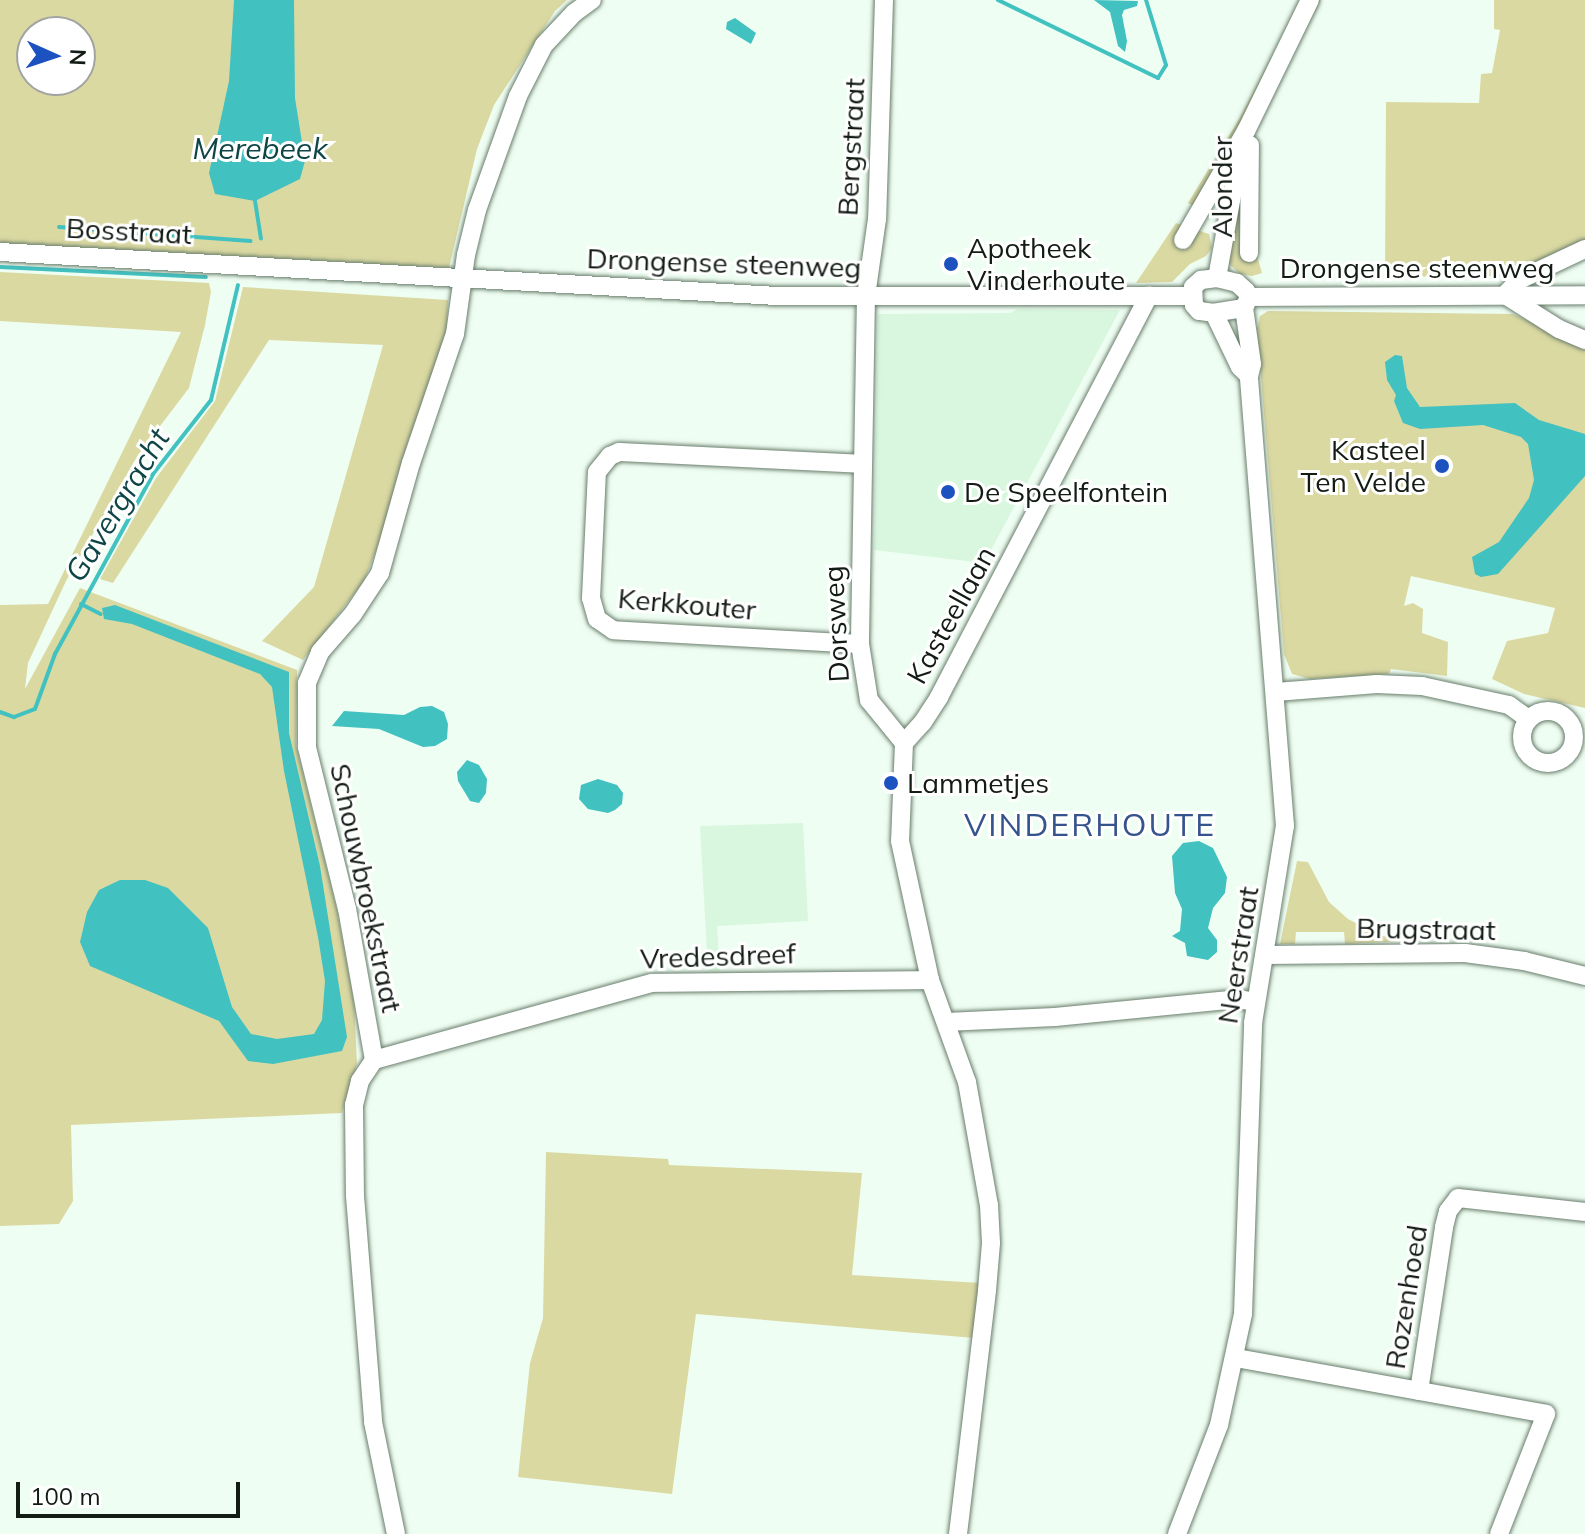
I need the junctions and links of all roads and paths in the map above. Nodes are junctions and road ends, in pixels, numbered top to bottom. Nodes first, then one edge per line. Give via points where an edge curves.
1 (592, 0) edge
2 (884, 0) edge
3 (1310, 0) edge
4 (1246, 130) junction
5 (1183, 240) dead end
6 (1585, 249) edge
7 (0, 252) edge
8 (1249, 253) dead end
9 (256, 267) joint
10 (1217, 278) junction
11 (462, 280) junction
12 (1505, 295) junction
13 (1585, 295) edge
14 (866, 296) junction
15 (1149, 296) junction
16 (1191, 296) junction
17 (1247, 302) junction
18 (1214, 313) junction
19 (1585, 340) edge
20 (1249, 376) junction
21 (861, 464) junction
22 (860, 644) junction
23 (1276, 692) junction
24 (1528, 719) dead end
25 (904, 743) junction
26 (1265, 955) junction
27 (1585, 976) edge
28 (930, 980) junction
29 (1256, 1002) junction
30 (946, 1022) junction
31 (374, 1060) junction
32 (1585, 1212) edge
33 (1236, 1358) junction
34 (1419, 1391) junction
35 (396, 1534) edge
36 (958, 1534) edge
37 (1177, 1534) edge
38 (1499, 1534) edge

1 - 11 street, Schouwbroekstraat via 560,26 528,76 477,210
2 - 14 street, Bergstraat via 877,219
3 - 4 street
4 - 5 street
4 - 8 street, Alonder
4 - 10 street
6 - 12 street via 1519,280
7 - 9 street, Bosstraat
9 - 11 street, Drongense steenweg
10 - 16 street via 1201,280
10 - 17 street, Drongense steenweg via 1237,283
11 - 14 street, Drongense steenweg
11 - 31 street, Schouwbroekstraat via 455,334 380,573 320,652 307,683 307,747 347,909
12 - 13 street, Drongense steenweg
12 - 17 street, Drongense steenweg
12 - 19 street
14 - 15 street, Drongense steenweg
14 - 21 street, Dorsweg
15 - 16 street, Drongense steenweg
15 - 25 street, Kasteellaan via 939,697
16 - 18 street via 1199,311
17 - 18 street, Drongense steenweg
17 - 20 street, Neerstraat
18 - 20 street, Neerstraat
20 - 23 street, Neerstraat
21 - 22 street, Dorsweg
21 - 22 street, Kerkkouter via 619,452 610,456 597,472 591,598 597,619 613,630
22 - 25 street, Dorsweg via 869,700
23 - 24 street via 1422,686 1509,705
23 - 26 street, Neerstraat via 1285,826
25 - 28 street via 900,841
26 - 27 street, Brugstraat via 1465,953
26 - 29 street, Neerstraat
28 - 30 street
28 - 31 street, Vredesdreef via 652,983
29 - 30 street via 1237,999
29 - 33 street, Neerstraat via 1246,1268
30 - 36 street via 978,1134 991,1243
31 - 35 street via 360,1081 354,1105 355,1196 373,1422
32 - 34 street, Rozenhoed via 1458,1198 1444,1227
33 - 34 street, Rozenhoed
33 - 37 street, Neerstraat via 1219,1425
34 - 38 street, Rozenhoed via 1546,1414

